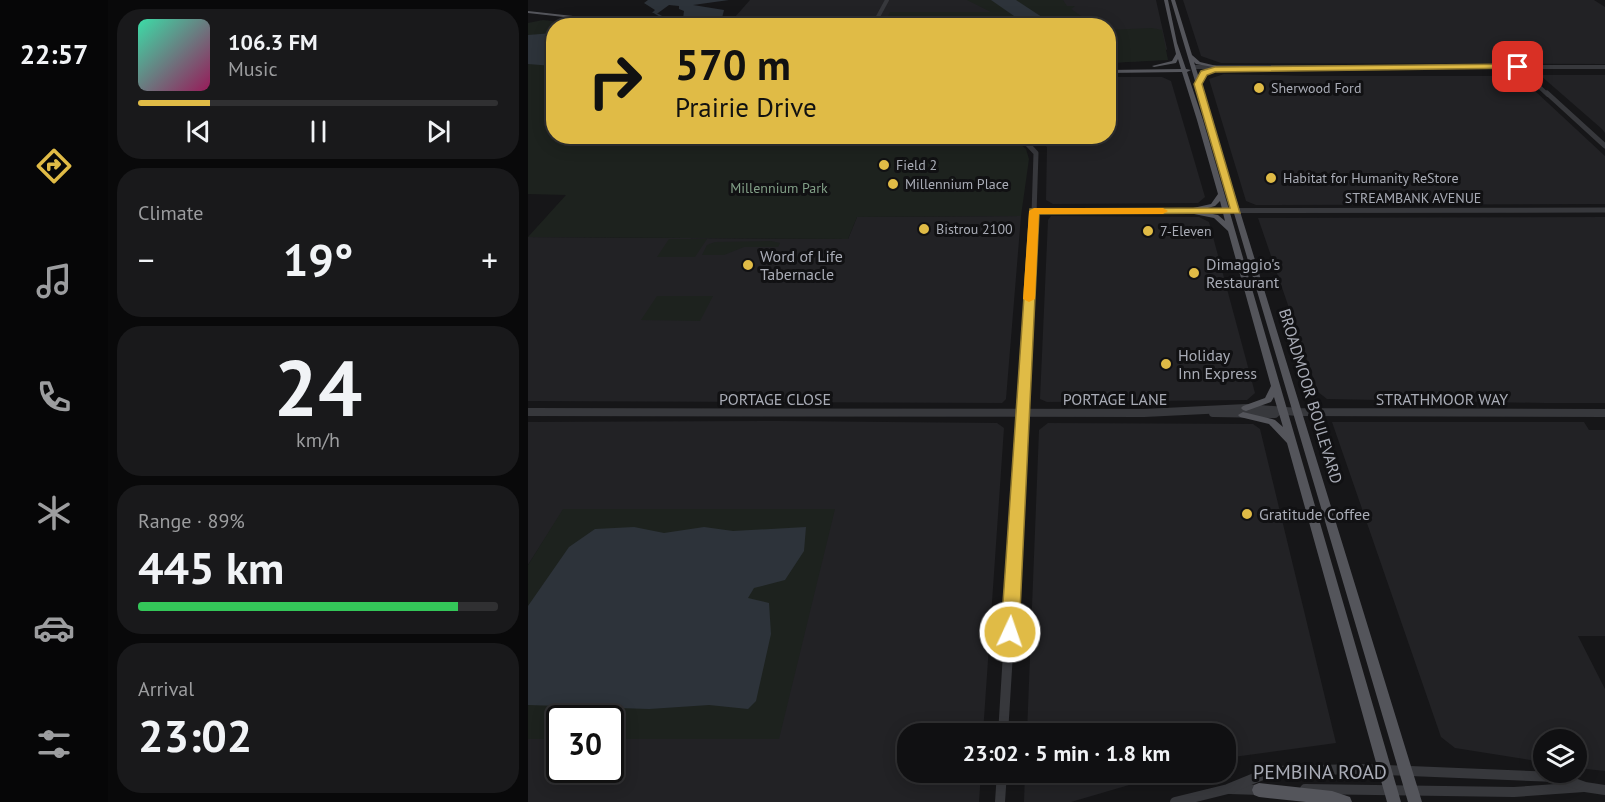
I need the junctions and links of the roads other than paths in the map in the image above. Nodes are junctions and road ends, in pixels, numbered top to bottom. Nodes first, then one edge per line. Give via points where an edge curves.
1 (887, 0) edge
2 (1166, 0) edge
3 (1173, 0) edge
4 (528, 13) edge
5 (557, 18) edge
6 (582, 18) edge
7 (877, 18) edge
8 (1176, 43) junction
9 (1179, 53) junction
10 (1189, 55) junction
11 (1518, 67) junction
12 (1605, 67) edge
13 (1116, 68) edge
14 (1189, 68) junction
15 (1217, 68) junction
16 (1116, 69) edge
17 (1116, 71) edge
18 (1122, 72) junction
19 (1187, 83) junction
20 (1198, 84) junction
21 (1029, 144) edge
22 (1605, 146) edge
23 (1221, 194) junction
24 (1194, 210) junction
25 (1605, 210) edge
26 (1034, 211) junction
27 (1224, 211) junction
28 (1236, 211) junction
29 (1231, 230) junction
30 (1276, 385) junction
31 (1244, 411) junction
32 (1281, 411) junction
33 (528, 412) edge
34 (1023, 412) junction
35 (1298, 412) junction
36 (1605, 413) edge
37 (1291, 442) junction
38 (1005, 723) edge
39 (1385, 771) junction
40 (1406, 772) junction
41 (1001, 783) edge
42 (1585, 787) junction
43 (1228, 789) junction
44 (1259, 790) junction
45 (1605, 790) edge
46 (1392, 795) edge
47 (1413, 796) edge
48 (1000, 802) edge
49 (1175, 802) edge
50 (1345, 802) edge

1 - 7 street
2 - 8 main road, BROADMOOR BOULEVARD
3 - 10 main road, BROADMOOR BOULEVARD
4 - 5 main road
4 - 6 main road
8 - 9 main road, BROADMOOR BOULEVARD
8 - 14 main road
9 - 13 main road via 1174,62 1164,65
9 - 14 main road, BROADMOOR BOULEVARD
10 - 14 main road, BROADMOOR BOULEVARD
10 - 15 main road via 1198,63
11 - 12 street
11 - 15 street
11 - 22 street
14 - 15 street
14 - 16 main road
14 - 18 main road
14 - 19 main road, BROADMOOR BOULEVARD
14 - 20 main road, BROADMOOR BOULEVARD
15 - 20 main road via 1203,73
17 - 18 main road
18 - 19 main road via 1166,73
19 - 23 main road, BROADMOOR BOULEVARD
20 - 28 main road, BROADMOOR BOULEVARD
21 - 26 street via 1037,158
23 - 24 main road via 1213,205
23 - 27 main road, BROADMOOR BOULEVARD
24 - 26 street, STREAMBANK AVENUE
24 - 27 street, STREAMBANK AVENUE
24 - 29 main road via 1216,216
25 - 28 street, STREAMBANK AVENUE
26 - 34 street
27 - 28 street, STREAMBANK AVENUE
27 - 29 main road, BROADMOOR BOULEVARD
28 - 35 main road, BROADMOOR BOULEVARD
29 - 30 main road, BROADMOOR BOULEVARD
30 - 31 main road via 1268,400
30 - 32 main road, BROADMOOR BOULEVARD
31 - 32 street, PORTAGE LANE
31 - 34 street, PORTAGE LANE
31 - 37 main road via 1272,422
32 - 35 street, STRATHMOOR WAY
32 - 37 main road, BROADMOOR BOULEVARD
33 - 34 street, PORTAGE CLOSE
34 - 38 street
35 - 36 street, STRATHMOOR WAY
35 - 40 main road, BROADMOOR BOULEVARD
37 - 39 main road, BROADMOOR BOULEVARD
39 - 40 street, PEMBINA ROAD
39 - 43 street, PEMBINA ROAD via 1272,771
39 - 46 main road, BROADMOOR BOULEVARD
40 - 42 street, PEMBINA ROAD via 1557,777
40 - 47 main road, BROADMOOR BOULEVARD
41 - 48 street
42 - 45 street
42 - 47 street, PEMBINA ROAD
43 - 44 street, PEMBINA ROAD
43 - 49 street, PEMBINA ROAD
44 - 46 street, PEMBINA ROAD
44 - 50 main road
46 - 47 street, PEMBINA ROAD

